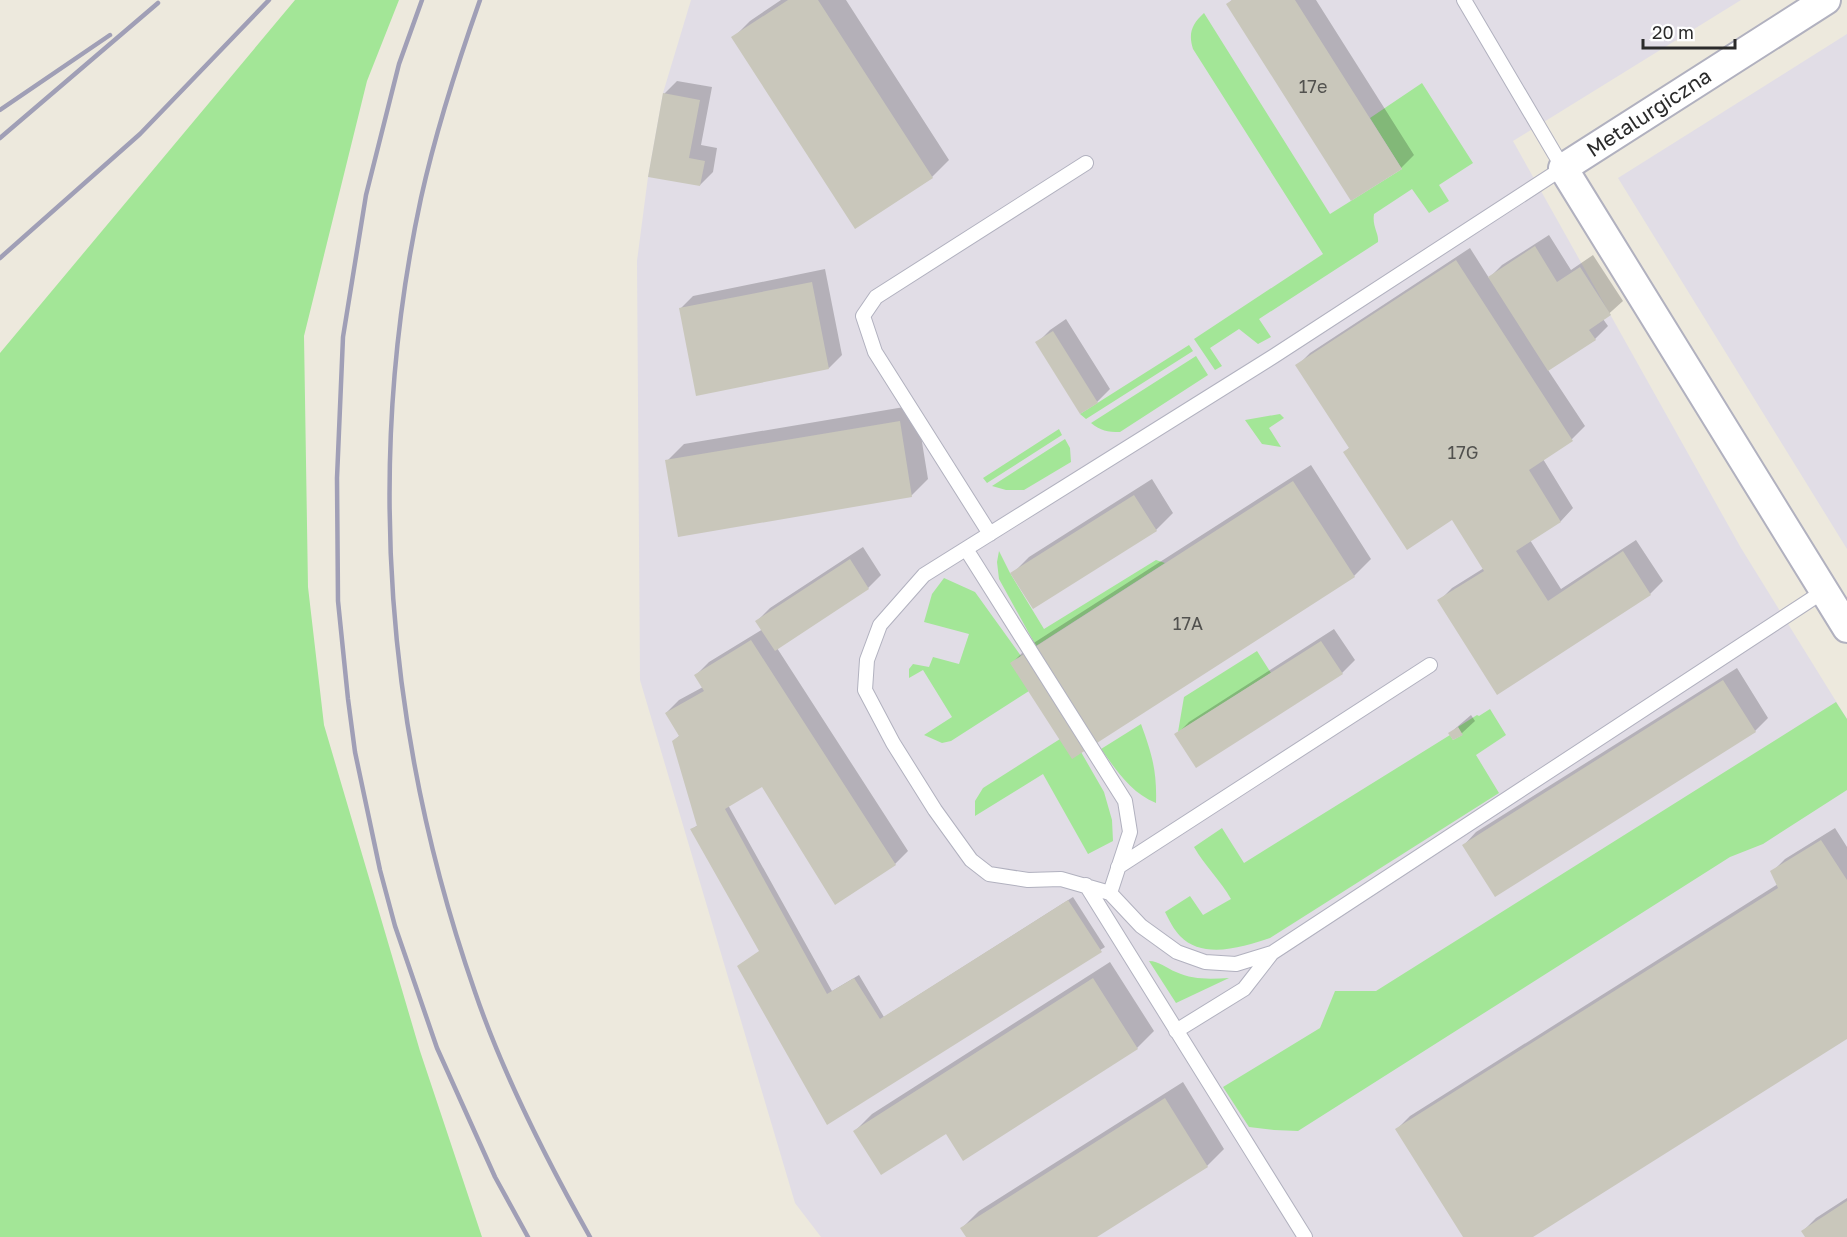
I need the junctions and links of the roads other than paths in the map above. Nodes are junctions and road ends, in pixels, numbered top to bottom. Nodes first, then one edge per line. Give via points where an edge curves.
1 (1464, 0) edge
2 (1826, 0) edge
3 (1086, 163) dead end
4 (1563, 168) junction
5 (990, 534) junction
6 (966, 549) junction
7 (1824, 591) junction
8 (1847, 628) edge
9 (1430, 665) dead end
10 (1118, 867) junction
11 (1086, 885) junction
12 (1110, 893) junction
13 (1272, 953) junction
14 (1176, 1031) junction
15 (1305, 1237) edge

1 - 4 lane
2 - 4 street, Metalurgiczna
3 - 5 lane via 876,297 863,316 875,352
4 - 5 lane
4 - 7 street
5 - 6 lane
6 - 10 lane via 1125,801 1130,832
6 - 11 lane via 924,575 880,625 867,660 865,690 893,743 971,860 989,874 1028,880 1061,879
7 - 8 street
7 - 13 lane
9 - 10 lane
10 - 12 lane
11 - 12 lane
11 - 14 lane
12 - 13 lane via 1141,926 1176,952 1205,962 1236,964
13 - 14 lane via 1244,989
14 - 15 lane

